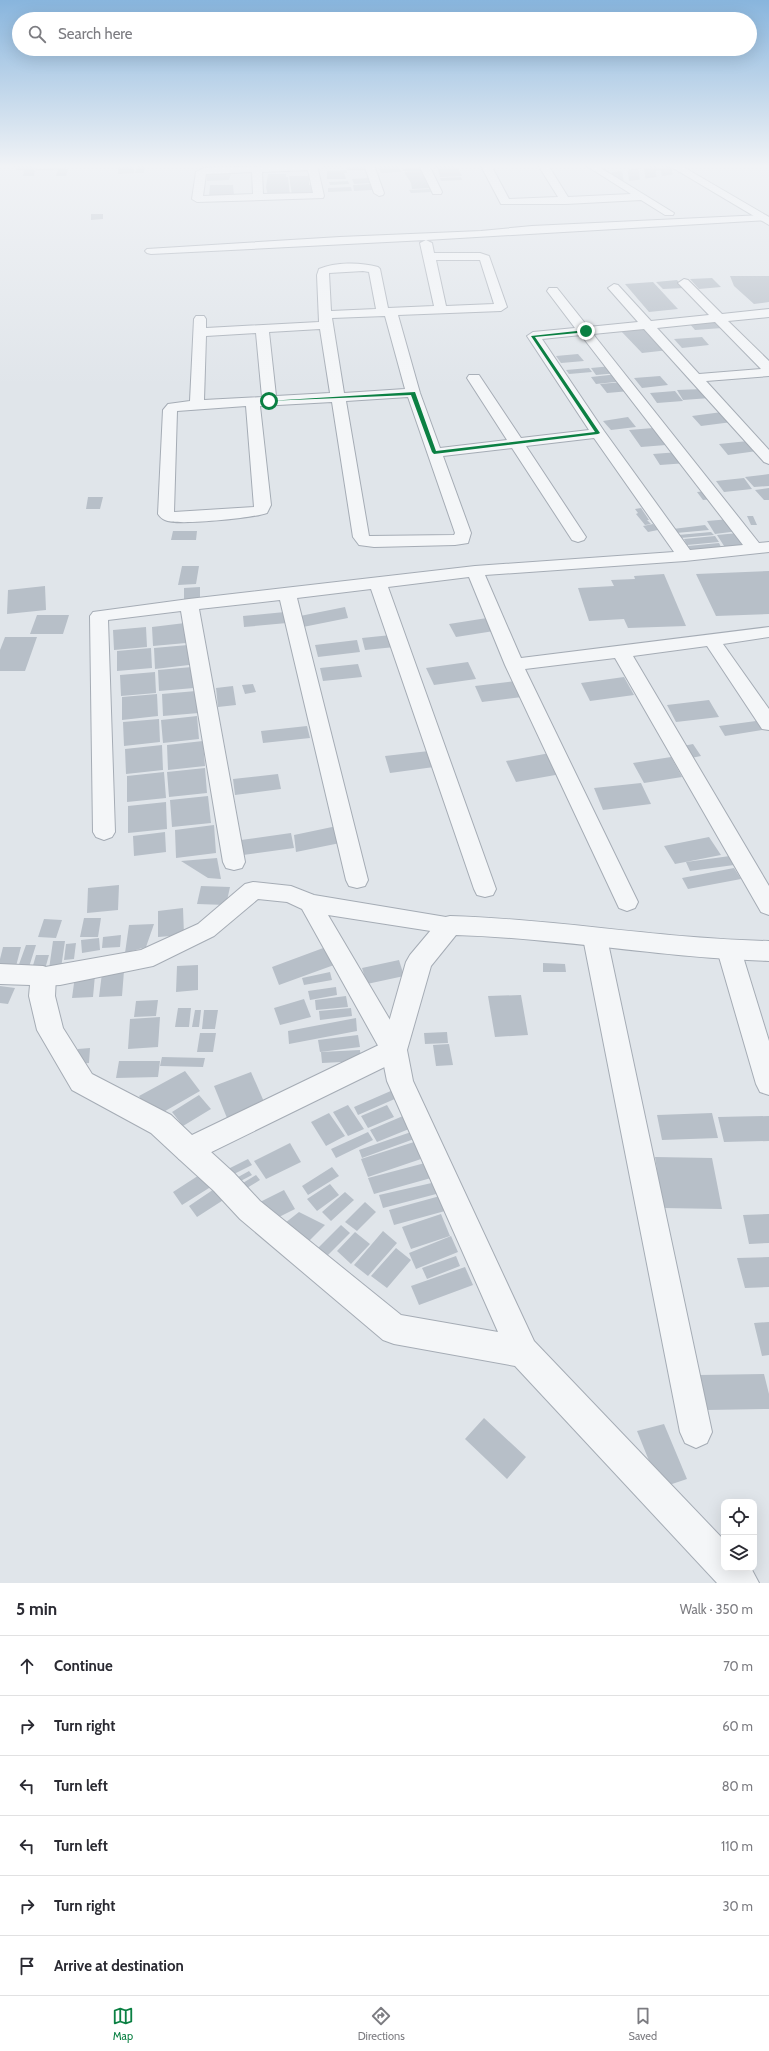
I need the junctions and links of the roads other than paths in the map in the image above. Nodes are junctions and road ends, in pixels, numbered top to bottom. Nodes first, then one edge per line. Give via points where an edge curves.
1 (372, 239) edge
2 (425, 239) edge
3 (151, 251) dead end
4 (429, 257) junction
5 (684, 283) dead end
6 (614, 288) dead end
7 (553, 290) dead end
8 (441, 309) junction
9 (387, 311) junction
10 (769, 313) edge
11 (718, 318) junction
12 (326, 320) junction
13 (648, 325) junction
14 (262, 329) junction
15 (586, 331) junction
16 (769, 371) edge
17 (474, 378) dead end
18 (696, 378) junction
19 (413, 393) junction
20 (337, 397) junction
21 (269, 401) junction
22 (253, 402) junction
23 (196, 405) junction
24 (598, 433) junction
25 (769, 436) edge
26 (752, 438) junction
27 (517, 443) junction
28 (434, 452) junction
29 (769, 459) edge
30 (578, 537) dead end
31 (762, 547) edge
32 (685, 556) junction
33 (475, 571) junction
34 (378, 583) junction
35 (288, 594) junction
36 (189, 604) junction
37 (769, 632) edge
38 (711, 639) junction
39 (620, 652) junction
40 (514, 664) junction
41 (769, 724) edge
42 (104, 832) dead end
43 (234, 862) dead end
44 (357, 880) dead end
45 (485, 889) dead end
46 (627, 902) dead end
47 (310, 903) junction
48 (769, 906) edge
49 (450, 925) junction
50 (595, 938) junction
51 (729, 950) junction
52 (769, 951) edge
53 (0, 974) edge
54 (43, 976) junction
55 (394, 1050) junction
56 (769, 1084) edge
57 (189, 1150) junction
58 (523, 1352) junction
59 (696, 1432) dead end
60 (721, 1562) edge
61 (730, 1571) edge
62 (741, 1583) edge

1 - 3 street
2 - 4 street
4 - 8 street
4 - 8 street via 485,258 501,307
5 - 11 street
6 - 13 street
7 - 15 street
8 - 9 street
9 - 12 street
9 - 12 street via 374,269 328,269 323,271
9 - 19 street
10 - 11 street
11 - 13 street
11 - 16 street
12 - 14 street
12 - 20 street
13 - 15 street
13 - 18 street
14 - 21 street
14 - 23 street via 200,325
15 - 24 street via 533,336
15 - 31 street
16 - 18 street
17 - 27 street
18 - 26 street
19 - 20 street
19 - 28 street
20 - 21 street
20 - 28 street via 361,537 365,541 462,539 463,533
21 - 22 street
22 - 23 street
22 - 23 street via 263,505 261,510 253,513 170,517 166,514 170,410 173,407
24 - 27 street
24 - 32 street
25 - 26 street
26 - 29 street
27 - 28 street
27 - 30 street
31 - 32 street
32 - 33 street
33 - 34 street
33 - 40 street
34 - 35 street
34 - 45 street
35 - 36 street
35 - 44 street
36 - 42 street via 99,616
36 - 43 street
37 - 38 street
38 - 39 street
38 - 41 street
39 - 40 street
39 - 48 street
40 - 46 street
47 - 49 street
47 - 54 street via 291,894 253,890 206,930 145,959
47 - 55 street
49 - 50 street via 508,927
49 - 55 street via 419,962
50 - 51 street
50 - 59 street
51 - 52 street
51 - 56 street
53 - 54 street
54 - 57 street via 42,996 50,1030 82,1082 161,1124
55 - 57 street
55 - 58 street via 400,1081
57 - 58 street via 250,1210 394,1329
58 - 60 street
61 - 62 street

